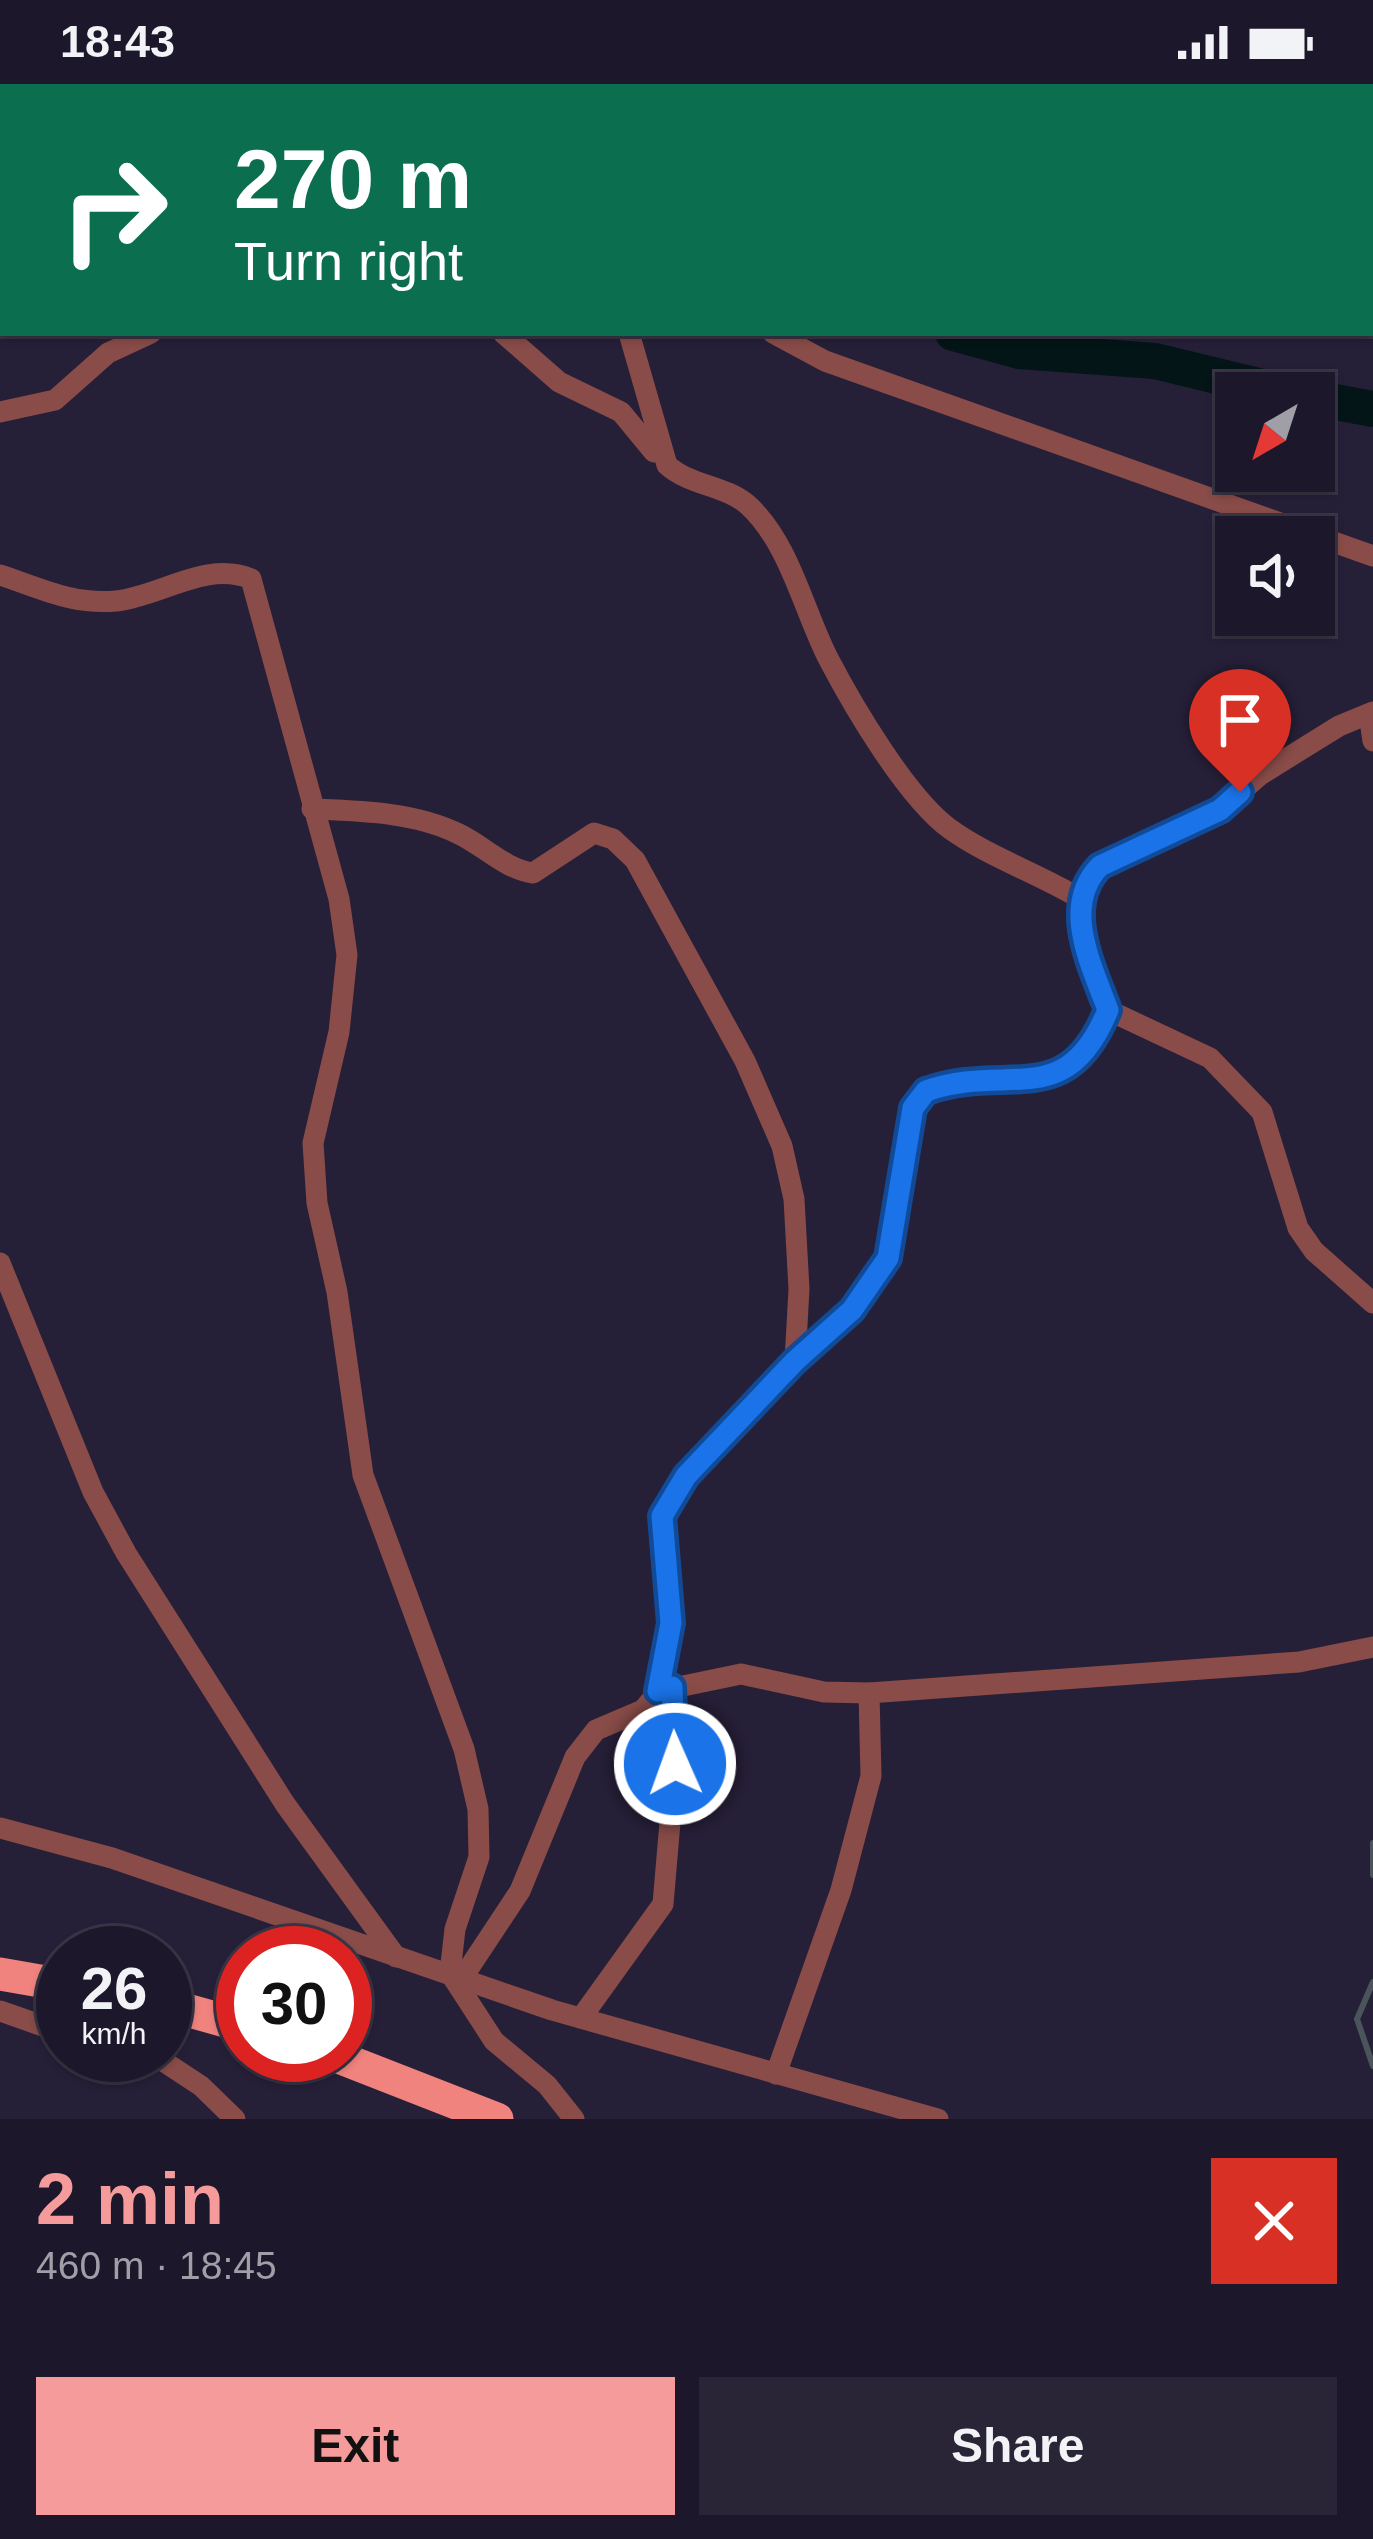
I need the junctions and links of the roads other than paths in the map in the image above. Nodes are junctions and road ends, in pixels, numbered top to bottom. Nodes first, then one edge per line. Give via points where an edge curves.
1 (145, 336) edge
2 (506, 336) edge
3 (630, 336) edge
4 (777, 336) edge
5 (0, 412) edge
6 (667, 465) junction
7 (1373, 556) edge
8 (0, 575) edge
9 (1371, 713) edge
10 (1373, 741) edge
11 (313, 809) junction
12 (1078, 898) junction
13 (1108, 1010) junction
14 (0, 1263) edge
15 (1373, 1303) edge
16 (795, 1361) junction
17 (1373, 1647) edge
18 (665, 1689) junction
19 (869, 1693) junction
20 (0, 1828) edge
21 (396, 1957) junction
22 (456, 1975) junction
23 (3, 1979) edge
24 (36, 1982) edge
25 (0, 2011) edge
26 (581, 2018) junction
27 (36, 2024) edge
28 (372, 2070) edge
29 (776, 2074) junction
30 (192, 2080) edge
31 (235, 2119) edge
32 (497, 2119) edge
33 (574, 2119) edge
34 (938, 2119) edge

1 - 5 street via 108,353 55,400
2 - 6 street via 559,382 621,412
3 - 6 street
4 - 7 street via 825,361
6 - 12 street via 737,497 762,522 827,657 945,826
8 - 11 street via 55,598 117,601 216,573 251,579
9 - 10 street
9 - 12 street via 1260,775 1220,810 1100,866
11 - 16 street via 379,812 456,832 519,871 532,873 594,833 635,860 782,1146 794,1199
11 - 22 street via 347,955 313,1143 317,1203 363,1475 464,1749 478,1808 479,1857 455,1929
12 - 13 street
13 - 15 street via 1210,1058 1262,1112 1298,1228
13 - 16 street via 1083,1059 1055,1074 926,1091 913,1108 888,1258 852,1310
14 - 21 street via 126,1553 285,1804
16 - 18 street via 686,1476 662,1516 671,1623
17 - 19 street via 1299,1662
18 - 19 street via 741,1674
18 - 22 street via 643,1710 596,1730 575,1757 520,1892
18 - 26 street via 675,1764 663,1904
19 - 29 street via 871,1776 841,1890
20 - 21 street via 112,1858
21 - 22 street
22 - 26 street
22 - 33 street via 494,2041 547,2084
23 - 24 highway
25 - 27 street
26 - 29 street
28 - 32 highway
29 - 34 street
30 - 31 street

